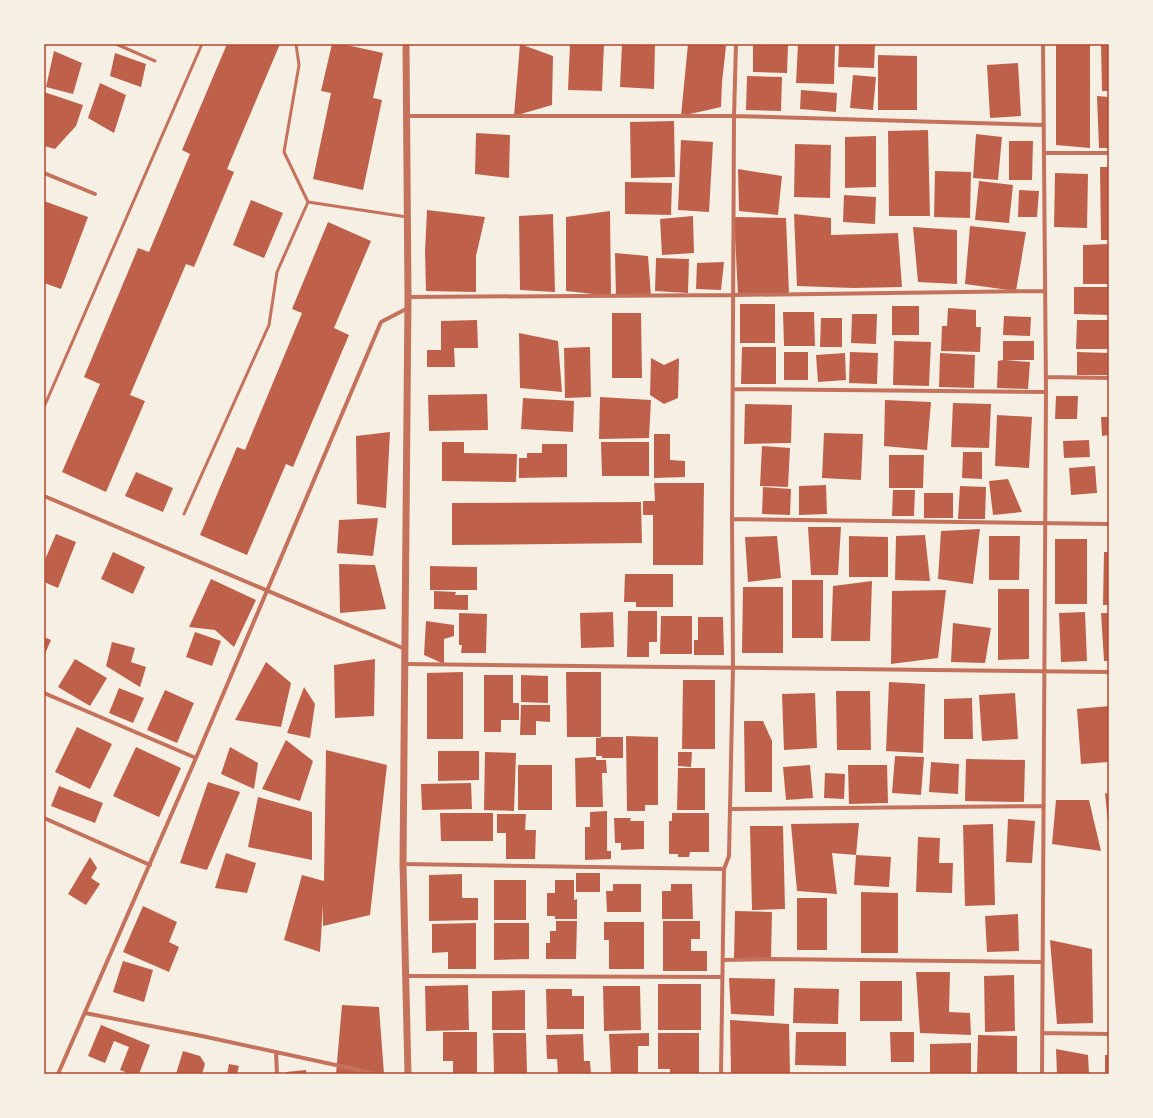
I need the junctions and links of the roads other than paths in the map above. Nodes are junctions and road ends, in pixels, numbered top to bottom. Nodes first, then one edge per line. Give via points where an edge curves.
1 (116, 44) edge
2 (202, 44) edge
3 (296, 44) edge
4 (406, 44) edge
5 (736, 44) edge
6 (1043, 44) edge
7 (155, 61) dead end
8 (407, 116) junction
9 (734, 116) junction
10 (1044, 125) junction
11 (1044, 153) junction
12 (1109, 153) edge
13 (44, 173) edge
14 (95, 194) dead end
15 (308, 202) junction
16 (407, 217) junction
17 (1045, 290) junction
18 (734, 295) junction
19 (408, 297) junction
20 (408, 308) junction
21 (1046, 378) junction
22 (1109, 378) edge
23 (733, 389) junction
24 (1046, 392) junction
25 (44, 407) edge
26 (44, 496) edge
27 (184, 514) dead end
28 (732, 519) junction
29 (1045, 523) junction
30 (1109, 524) edge
31 (267, 591) junction
32 (405, 649) junction
33 (406, 664) junction
34 (733, 666) junction
35 (1044, 672) junction
36 (1109, 672) edge
37 (44, 693) edge
38 (196, 758) junction
39 (1044, 806) junction
40 (730, 809) junction
41 (44, 818) edge
42 (403, 864) junction
43 (150, 865) junction
44 (724, 869) junction
45 (723, 960) junction
46 (1042, 962) junction
47 (405, 976) junction
48 (722, 977) junction
49 (84, 1013) junction
50 (1042, 1033) junction
51 (1109, 1034) edge
52 (276, 1052) junction
53 (58, 1074) edge
54 (277, 1074) edge
55 (377, 1074) edge
56 (408, 1074) edge
57 (721, 1074) edge
58 (1042, 1074) edge

1 - 7 lane
2 - 25 lane
3 - 15 lane via 299,64 284,152
4 - 8 street
5 - 9 street
6 - 10 street
8 - 9 street
8 - 16 street
9 - 10 street
9 - 18 street
10 - 11 street
11 - 12 street
11 - 17 street
13 - 14 street
15 - 16 lane
15 - 27 lane via 277,272 269,325
16 - 19 street
17 - 18 street
17 - 21 street
18 - 19 street
18 - 23 street
19 - 20 street
20 - 31 street via 381,322
20 - 32 street
21 - 22 street
21 - 24 street
23 - 24 street
23 - 28 street
24 - 29 street
26 - 31 street
28 - 29 street
28 - 34 street
29 - 30 street
29 - 35 street
31 - 32 street
31 - 38 street
32 - 33 street
33 - 34 street
33 - 42 street
34 - 35 street
34 - 40 street
35 - 36 street
35 - 39 street
37 - 38 street
38 - 43 street
39 - 40 street
39 - 46 street
40 - 44 street via 729,856
41 - 43 street
42 - 44 street
42 - 47 street
43 - 49 street
44 - 45 street
45 - 46 street
45 - 48 street
46 - 50 street
47 - 48 street
47 - 56 street
48 - 57 street
49 - 52 street
49 - 53 street
50 - 51 street
50 - 58 street
52 - 54 street
52 - 55 street

